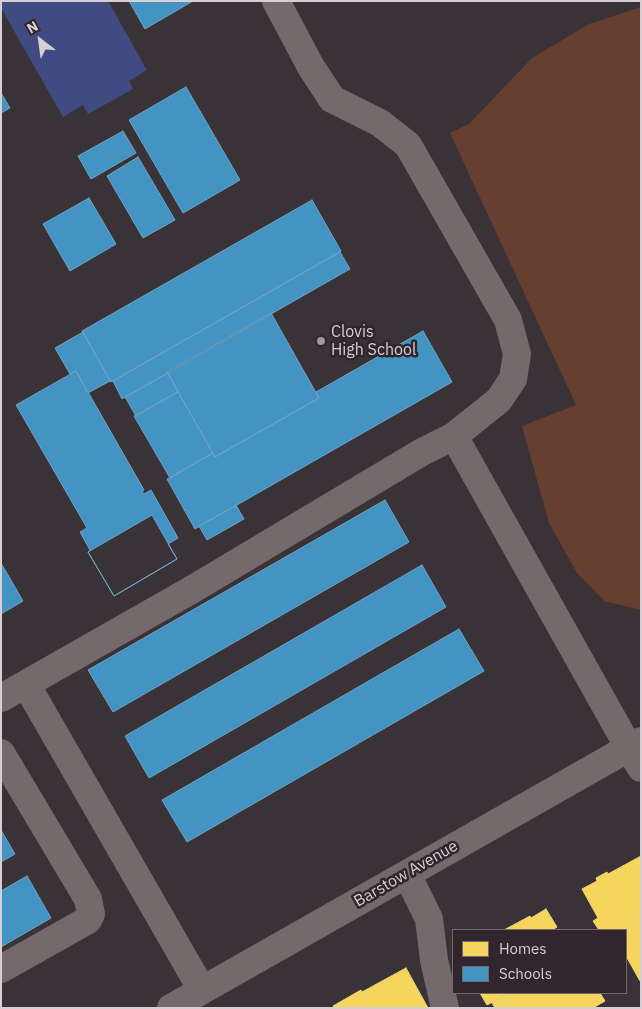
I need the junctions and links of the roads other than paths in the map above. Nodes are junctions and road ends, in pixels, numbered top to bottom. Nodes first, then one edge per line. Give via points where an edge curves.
1 (276, 1) edge
2 (454, 436) junction
3 (26, 684) junction
4 (1, 698) edge
5 (637, 752) edge
6 (1, 753) edge
7 (407, 874) junction
8 (1, 969) edge
9 (202, 990) junction
10 (171, 1008) edge
11 (444, 1008) edge

1 - 2 street via 332,99 380,123 408,146 508,320 517,354 513,380 499,400
2 - 3 street
2 - 5 street
3 - 4 street
3 - 9 street
5 - 7 street, Barstow Avenue
6 - 8 street via 88,899 91,914 88,920
7 - 9 street, Barstow Avenue
7 - 11 street via 429,919
9 - 10 street, Barstow Avenue

